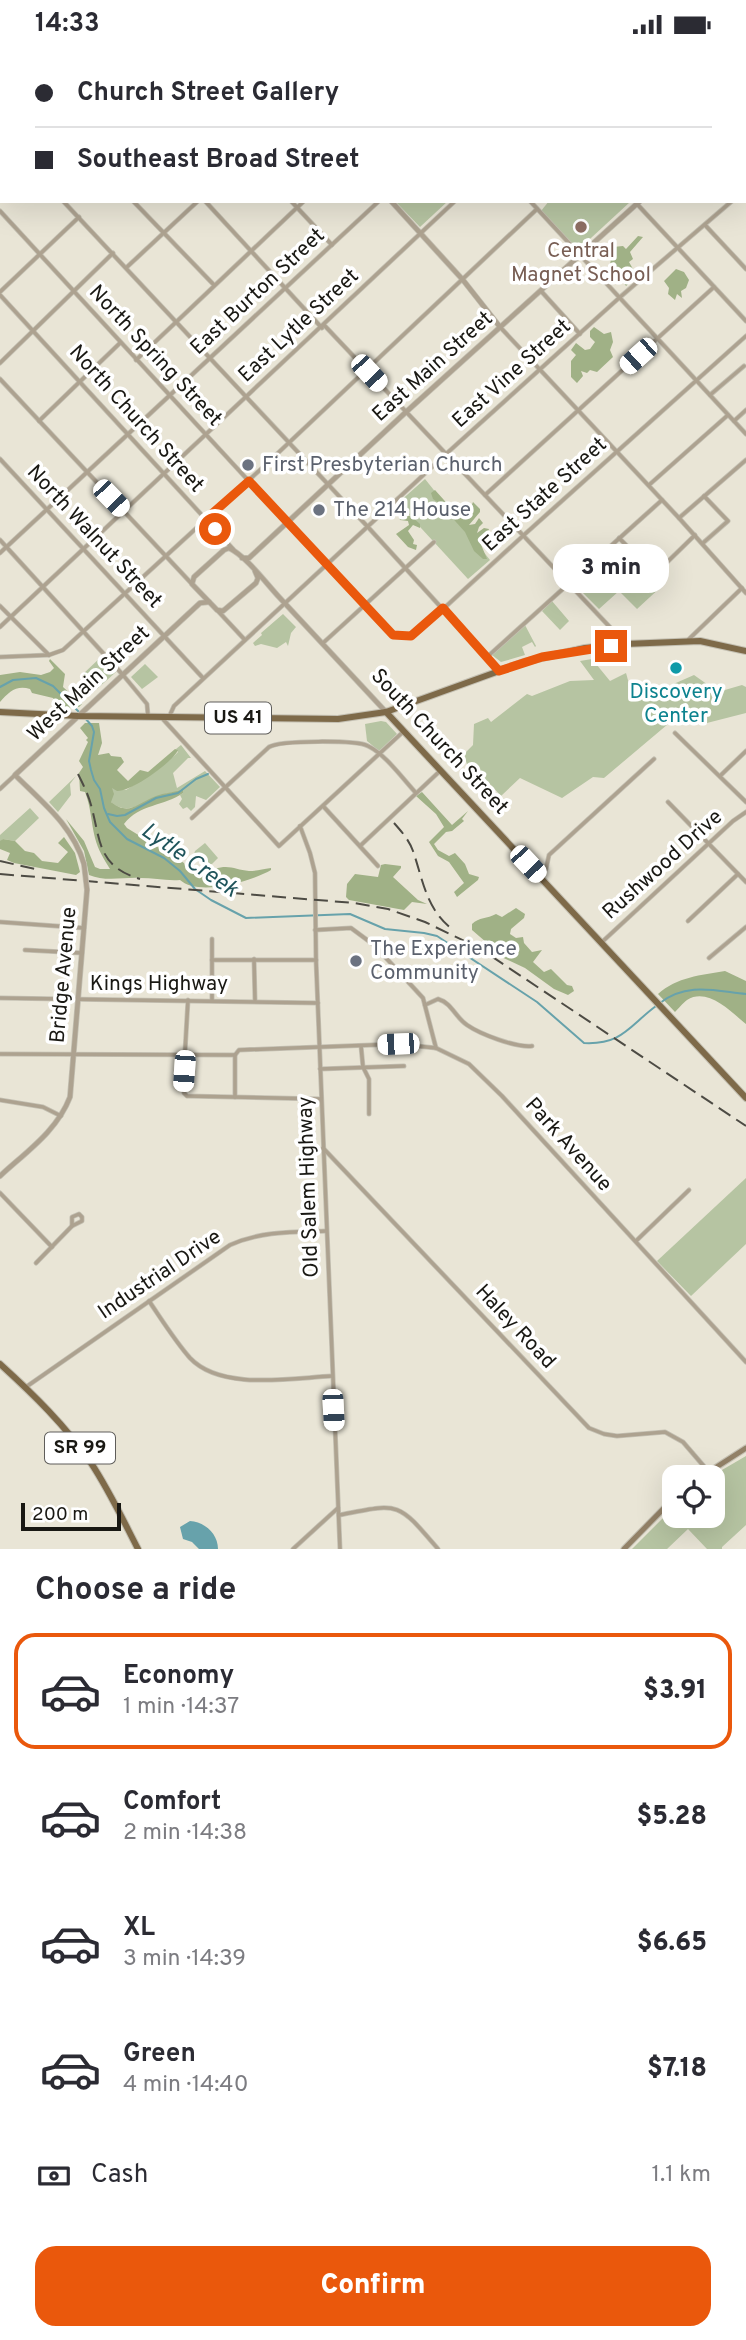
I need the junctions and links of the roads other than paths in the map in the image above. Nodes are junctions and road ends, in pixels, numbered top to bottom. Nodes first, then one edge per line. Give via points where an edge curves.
1 (65, 203) edge
2 (135, 203) edge
3 (196, 203) edge
4 (207, 203) edge
5 (293, 203) edge
6 (302, 203) edge
7 (377, 203) edge
8 (393, 203) edge
9 (453, 203) edge
10 (532, 203) edge
11 (638, 203) edge
12 (730, 203) edge
13 (297, 208) junction
14 (537, 209) junction
15 (0, 212) edge
16 (79, 218) junction
17 (705, 225) junction
18 (421, 233) junction
19 (163, 235) junction
20 (332, 245) junction
21 (677, 248) junction
22 (251, 250) junction
23 (113, 253) junction
24 (39, 255) junction
25 (580, 255) junction
26 (127, 267) junction
27 (746, 269) edge
28 (463, 280) junction
29 (214, 285) junction
30 (714, 287) junction
31 (285, 288) junction
32 (541, 291) junction
33 (75, 292) junction
34 (0, 294) edge
35 (620, 298) junction
36 (746, 321) edge
37 (176, 322) junction
38 (323, 326) junction
39 (500, 327) junction
40 (34, 330) junction
41 (580, 334) junction
42 (746, 336) edge
43 (658, 338) junction
44 (120, 343) junction
45 (210, 359) junction
46 (136, 360) junction
47 (0, 363) edge
48 (744, 366) dead end
49 (367, 370) junction
50 (540, 371) junction
51 (0, 379) edge
52 (80, 381) junction
53 (697, 381) junction
54 (710, 395) junction
55 (170, 396) junction
56 (247, 398) junction
57 (746, 410) edge
58 (578, 411) junction
59 (406, 412) junction
60 (728, 415) junction
61 (39, 421) junction
62 (734, 421) junction
63 (128, 434) junction
64 (746, 434) edge
65 (206, 435) junction
66 (290, 443) junction
67 (617, 451) junction
68 (446, 454) junction
69 (0, 459) edge
70 (746, 460) edge
71 (87, 472) junction
72 (165, 474) junction
73 (249, 481) junction
74 (328, 484) junction
75 (649, 485) junction
76 (485, 495) junction
77 (704, 496) junction
78 (662, 500) junction
79 (47, 510) junction
80 (124, 512) junction
81 (679, 518) junction
82 (206, 519) junction
83 (288, 522) junction
84 (368, 526) junction
85 (523, 535) junction
86 (695, 535) junction
87 (619, 538) junction
88 (0, 540) edge
89 (434, 542) dead end
90 (702, 544) junction
91 (6, 548) junction
92 (83, 550) junction
93 (235, 550) junction
94 (0, 553) edge
95 (166, 556) junction
96 (242, 558) junction
97 (249, 558) junction
98 (249, 565) junction
99 (326, 565) junction
100 (406, 567) junction
101 (255, 571) junction
102 (569, 583) junction
103 (192, 585) junction
104 (43, 587) junction
105 (742, 588) junction
106 (746, 593) edge
107 (125, 594) junction
108 (205, 598) junction
109 (200, 603) junction
110 (284, 603) junction
111 (363, 605) junction
112 (0, 606) edge
113 (443, 608) junction
114 (217, 610) junction
115 (12, 616) junction
116 (0, 627) edge
117 (613, 629) junction
118 (84, 633) junction
119 (164, 636) junction
120 (245, 640) junction
121 (687, 641) junction
122 (323, 643) junction
123 (625, 644) junction
124 (606, 646) junction
125 (746, 651) edge
126 (49, 656) junction
127 (0, 657) edge
128 (487, 657) junction
129 (499, 671) junction
130 (123, 674) junction
131 (203, 678) junction
132 (0, 712) edge
133 (386, 712) junction
134 (79, 715) junction
135 (148, 716) junction
136 (160, 717) junction
137 (169, 717) junction
138 (404, 731) junction
139 (675, 733) dead end
140 (746, 751) edge
141 (379, 754) junction
142 (654, 759) dead end
143 (441, 770) junction
144 (15, 775) junction
145 (720, 776) junction
146 (225, 787) junction
147 (0, 789) edge
148 (416, 793) junction
149 (668, 802) dead end
150 (746, 802) edge
151 (323, 806) junction
152 (746, 812) edge
153 (192, 818) dead end
154 (300, 827) junction
155 (708, 845) junction
156 (360, 846) junction
157 (378, 866) dead end
158 (738, 874) junction
159 (540, 876) junction
160 (746, 882) edge
161 (688, 921) dead end
162 (0, 922) edge
163 (746, 927) edge
164 (84, 928) junction
165 (315, 930) junction
166 (212, 939) dead end
167 (601, 942) junction
168 (25, 950) dead end
169 (82, 953) junction
170 (709, 958) dead end
171 (254, 959) junction
172 (212, 960) junction
173 (316, 960) junction
174 (0, 998) edge
175 (77, 999) junction
176 (188, 1000) junction
177 (212, 1000) junction
178 (255, 1000) junction
179 (318, 1003) junction
180 (425, 1005) junction
181 (361, 1046) junction
182 (532, 1047) dead end
183 (320, 1048) junction
184 (436, 1048) junction
185 (0, 1054) edge
186 (74, 1055) junction
187 (235, 1055) junction
188 (185, 1056) junction
189 (404, 1066) dead end
190 (363, 1067) junction
191 (320, 1069) junction
192 (235, 1097) junction
193 (746, 1098) edge
194 (321, 1099) junction
195 (0, 1100) edge
196 (369, 1114) dead end
197 (61, 1116) junction
198 (323, 1148) junction
199 (0, 1176) edge
200 (689, 1190) dead end
201 (0, 1193) edge
202 (72, 1226) dead end
203 (326, 1231) junction
204 (636, 1241) junction
205 (52, 1247) junction
206 (36, 1263) dead end
207 (149, 1301) junction
208 (746, 1362) edge
209 (0, 1364) edge
210 (332, 1376) junction
211 (26, 1387) junction
212 (746, 1448) edge
213 (703, 1465) edge
214 (718, 1465) edge
215 (338, 1507) junction
216 (662, 1510) edge
217 (339, 1515) junction
218 (138, 1549) edge
219 (293, 1549) edge
220 (340, 1549) edge
221 (438, 1549) edge
222 (624, 1549) edge

1 - 16 street
2 - 19 street
3 - 19 street
4 - 22 street
5 - 13 street
6 - 13 street
7 - 20 street, East Burton Street
8 - 18 street
9 - 18 street, East Lytle Street
10 - 14 street
11 - 21 street
11 - 25 street, East Main Street
12 - 17 street, East Vine Street
13 - 20 street
13 - 22 street
14 - 25 street
14 - 28 street
15 - 24 street, North Spring Street
16 - 23 street
16 - 24 street
17 - 21 street, East Vine Street
17 - 27 street
18 - 28 street
18 - 38 street, East Lytle Street
19 - 26 street
19 - 29 street
20 - 31 street, East Burton Street
21 - 30 street
21 - 35 street, East Vine Street
22 - 29 street
22 - 31 street
23 - 26 street
23 - 33 street
24 - 33 street, North Spring Street
24 - 34 street
25 - 32 street, East Main Street
25 - 35 street
26 - 37 street
28 - 39 street
28 - 49 street
29 - 37 street
30 - 36 street
30 - 43 street
31 - 38 street
31 - 45 street, East Burton Street
32 - 39 street, East Main Street
32 - 41 street
33 - 40 street
33 - 44 street, North Spring Street
34 - 40 street, North Church Street
35 - 41 street, East Vine Street
35 - 43 street
37 - 45 street
37 - 46 street
38 - 49 street
38 - 56 street, East Lytle Street
39 - 50 street
39 - 59 street, East Main Street
40 - 47 street
40 - 52 street, North Church Street
41 - 50 street, East Vine Street
42 - 53 street, East State Street
43 - 53 street
43 - 58 street
44 - 46 street, North Spring Street
44 - 52 street
45 - 55 street, East Burton Street
45 - 56 street
46 - 55 street, North Spring Street
48 - 54 street
49 - 59 street
49 - 66 street
50 - 58 street
50 - 68 street, East Vine Street
51 - 61 street
52 - 61 street
52 - 63 street, North Church Street
53 - 54 street
53 - 67 street, East State Street
54 - 60 street
55 - 63 street, East Burton Street
55 - 65 street, North Spring Street
56 - 65 street, East Lytle Street
56 - 66 street
57 - 62 street
58 - 67 street
58 - 76 street
59 - 68 street
59 - 74 street, East Main Street
60 - 62 street
60 - 75 street
61 - 71 street
62 - 64 street
63 - 71 street, East Burton Street
63 - 72 street, North Church Street
65 - 72 street, East Lytle Street
65 - 73 street, North Spring Street
66 - 73 street
66 - 74 street
67 - 75 street
67 - 85 street, East State Street
68 - 76 street
68 - 84 street, East Vine Street
69 - 79 street, North Walnut Street
70 - 77 street
71 - 79 street, East Burton Street
71 - 80 street
72 - 80 street, East Lytle Street
72 - 82 street, North Church Street
73 - 82 street
73 - 83 street, North Spring Street
74 - 83 street, East Main Street
74 - 84 street
75 - 78 street
76 - 85 street
77 - 81 street
77 - 90 street via 728,521
78 - 81 street
78 - 87 street
79 - 91 street, East Burton Street
79 - 92 street, North Walnut Street
80 - 92 street, East Lytle Street
80 - 95 street
81 - 86 street
82 - 93 street, North Church Street
82 - 95 street
83 - 97 street, East Main Street
83 - 99 street, North Spring Street
84 - 99 street, East Vine Street
84 - 100 street
85 - 102 street
85 - 113 street, East State Street
86 - 87 street via 655,574
86 - 90 street
87 - 102 street
88 - 91 street
89 - 100 street
90 - 105 street
91 - 94 street, East Burton Street
91 - 104 street
92 - 104 street, East Lytle Street
92 - 107 street, North Walnut Street
93 - 96 street, North Church Street
93 - 103 street via 224,550 194,577
95 - 103 street
95 - 107 street
96 - 97 street
96 - 98 street, North Church Street
97 - 98 street
98 - 101 street, South Church Street
99 - 110 street, East Vine Street
99 - 111 street, North Spring Street
100 - 111 street
100 - 113 street
101 - 110 street, South Church Street
101 - 114 street via 256,583 228,608
102 - 117 street
102 - 128 street
103 - 108 street
104 - 115 street, East Lytle Street
104 - 118 street
105 - 106 street
105 - 121 street
107 - 118 street
107 - 119 street, North Walnut Street
108 - 109 street
108 - 109 street
108 - 114 street
109 - 119 street, West Main Street
110 - 120 street, East Vine Street
110 - 122 street, South Church Street
111 - 113 street, East State Street via 387,631 400,637 418,632
111 - 122 street
112 - 115 street
113 - 128 street
114 - 120 street
115 - 116 street, East Lytle Street
115 - 126 street
117 - 123 street
117 - 124 street via 614,636
118 - 126 street
118 - 130 street
119 - 130 street, West Main Street
119 - 131 street, North Walnut Street
120 - 131 street, East Vine Street
121 - 123 main road, US 41
121 - 125 main road, US 41
122 - 133 street, South Church Street
123 - 124 main road, US 41
124 - 129 main road, US 41 via 542,657
126 - 127 street
128 - 129 street
129 - 133 main road, US 41
130 - 134 street, West Main Street
130 - 135 street via 146,703
131 - 137 street, East Vine Street
132 - 134 main road, US 41
133 - 137 main road, US 41 via 326,720
133 - 138 main road, South Church Street
134 - 135 main road, US 41
134 - 144 street, West Main Street
135 - 136 main road, US 41
136 - 137 main road, US 41
136 - 146 street
138 - 141 street
138 - 143 main road, South Church Street
139 - 145 street
140 - 145 street
141 - 146 street via 360,744 275,744
141 - 148 street
141 - 151 street
142 - 159 street via 549,855 547,869
143 - 148 street
143 - 159 main road, South Church Street
144 - 147 street, West Main Street
144 - 164 street, Bridge Avenue, bridge via 80,849 87,890
145 - 150 street
146 - 153 street
146 - 154 street via 279,846
148 - 156 street
149 - 155 street
151 - 154 street
151 - 156 street
152 - 155 street, Rushwood Drive
154 - 165 street, Old Salem Highway via 315,873
155 - 158 street
155 - 167 street, Rushwood Drive
156 - 157 street
158 - 160 street
158 - 161 street
159 - 167 main road, South Church Street
162 - 164 street
163 - 170 street
164 - 169 street, Bridge Avenue
165 - 173 street, Old Salem Highway
165 - 180 street via 351,928 359,932
166 - 172 street
167 - 193 main road, South Church Street
168 - 169 street
169 - 175 street, Bridge Avenue
171 - 172 street
171 - 173 street
171 - 178 street
172 - 177 street
173 - 179 street, Old Salem Highway
174 - 175 street, Kings Highway
175 - 176 street, Kings Highway
175 - 186 street, Bridge Avenue
176 - 177 street, Kings Highway
176 - 188 street
177 - 178 street, Kings Highway
178 - 179 street, Kings Highway
179 - 183 street, Old Salem Highway
180 - 182 street via 438,999 447,1002 466,1024 517,1046
180 - 184 street
181 - 183 street, Park Avenue
181 - 184 street, Park Avenue
181 - 190 street
183 - 187 street, Park Avenue via 239,1050
183 - 191 street, Old Salem Highway
184 - 204 street, Park Avenue via 469,1064 487,1080
185 - 186 street, Park Avenue
186 - 188 street, Park Avenue
186 - 197 street, Bridge Avenue via 70,1097
187 - 188 street, Park Avenue
187 - 192 street
188 - 192 street via 184,1093 188,1097
189 - 190 street
190 - 191 street
190 - 196 street via 369,1079
191 - 194 street, Old Salem Highway
192 - 194 street
194 - 198 street, Old Salem Highway
195 - 197 street via 43,1107
197 - 199 street, Bridge Avenue
198 - 203 street, Old Salem Highway
198 - 213 street, Haley Road via 589,1428 617,1436 665,1432 683,1442
200 - 204 street
201 - 205 street
202 - 205 street
203 - 207 street, Industrial Drive via 248,1237
203 - 210 street, Old Salem Highway
204 - 208 street, Park Avenue
205 - 206 street
207 - 210 street via 192,1360 212,1372 241,1380
207 - 211 street, Industrial Drive
209 - 211 main road, SR 99
210 - 215 street, Old Salem Highway
211 - 218 main road, SR 99 via 92,1464
212 - 214 main road
215 - 217 street, Old Salem Highway
215 - 219 street
216 - 222 main road
217 - 220 street, Old Salem Highway
217 - 221 street via 392,1507 412,1518

